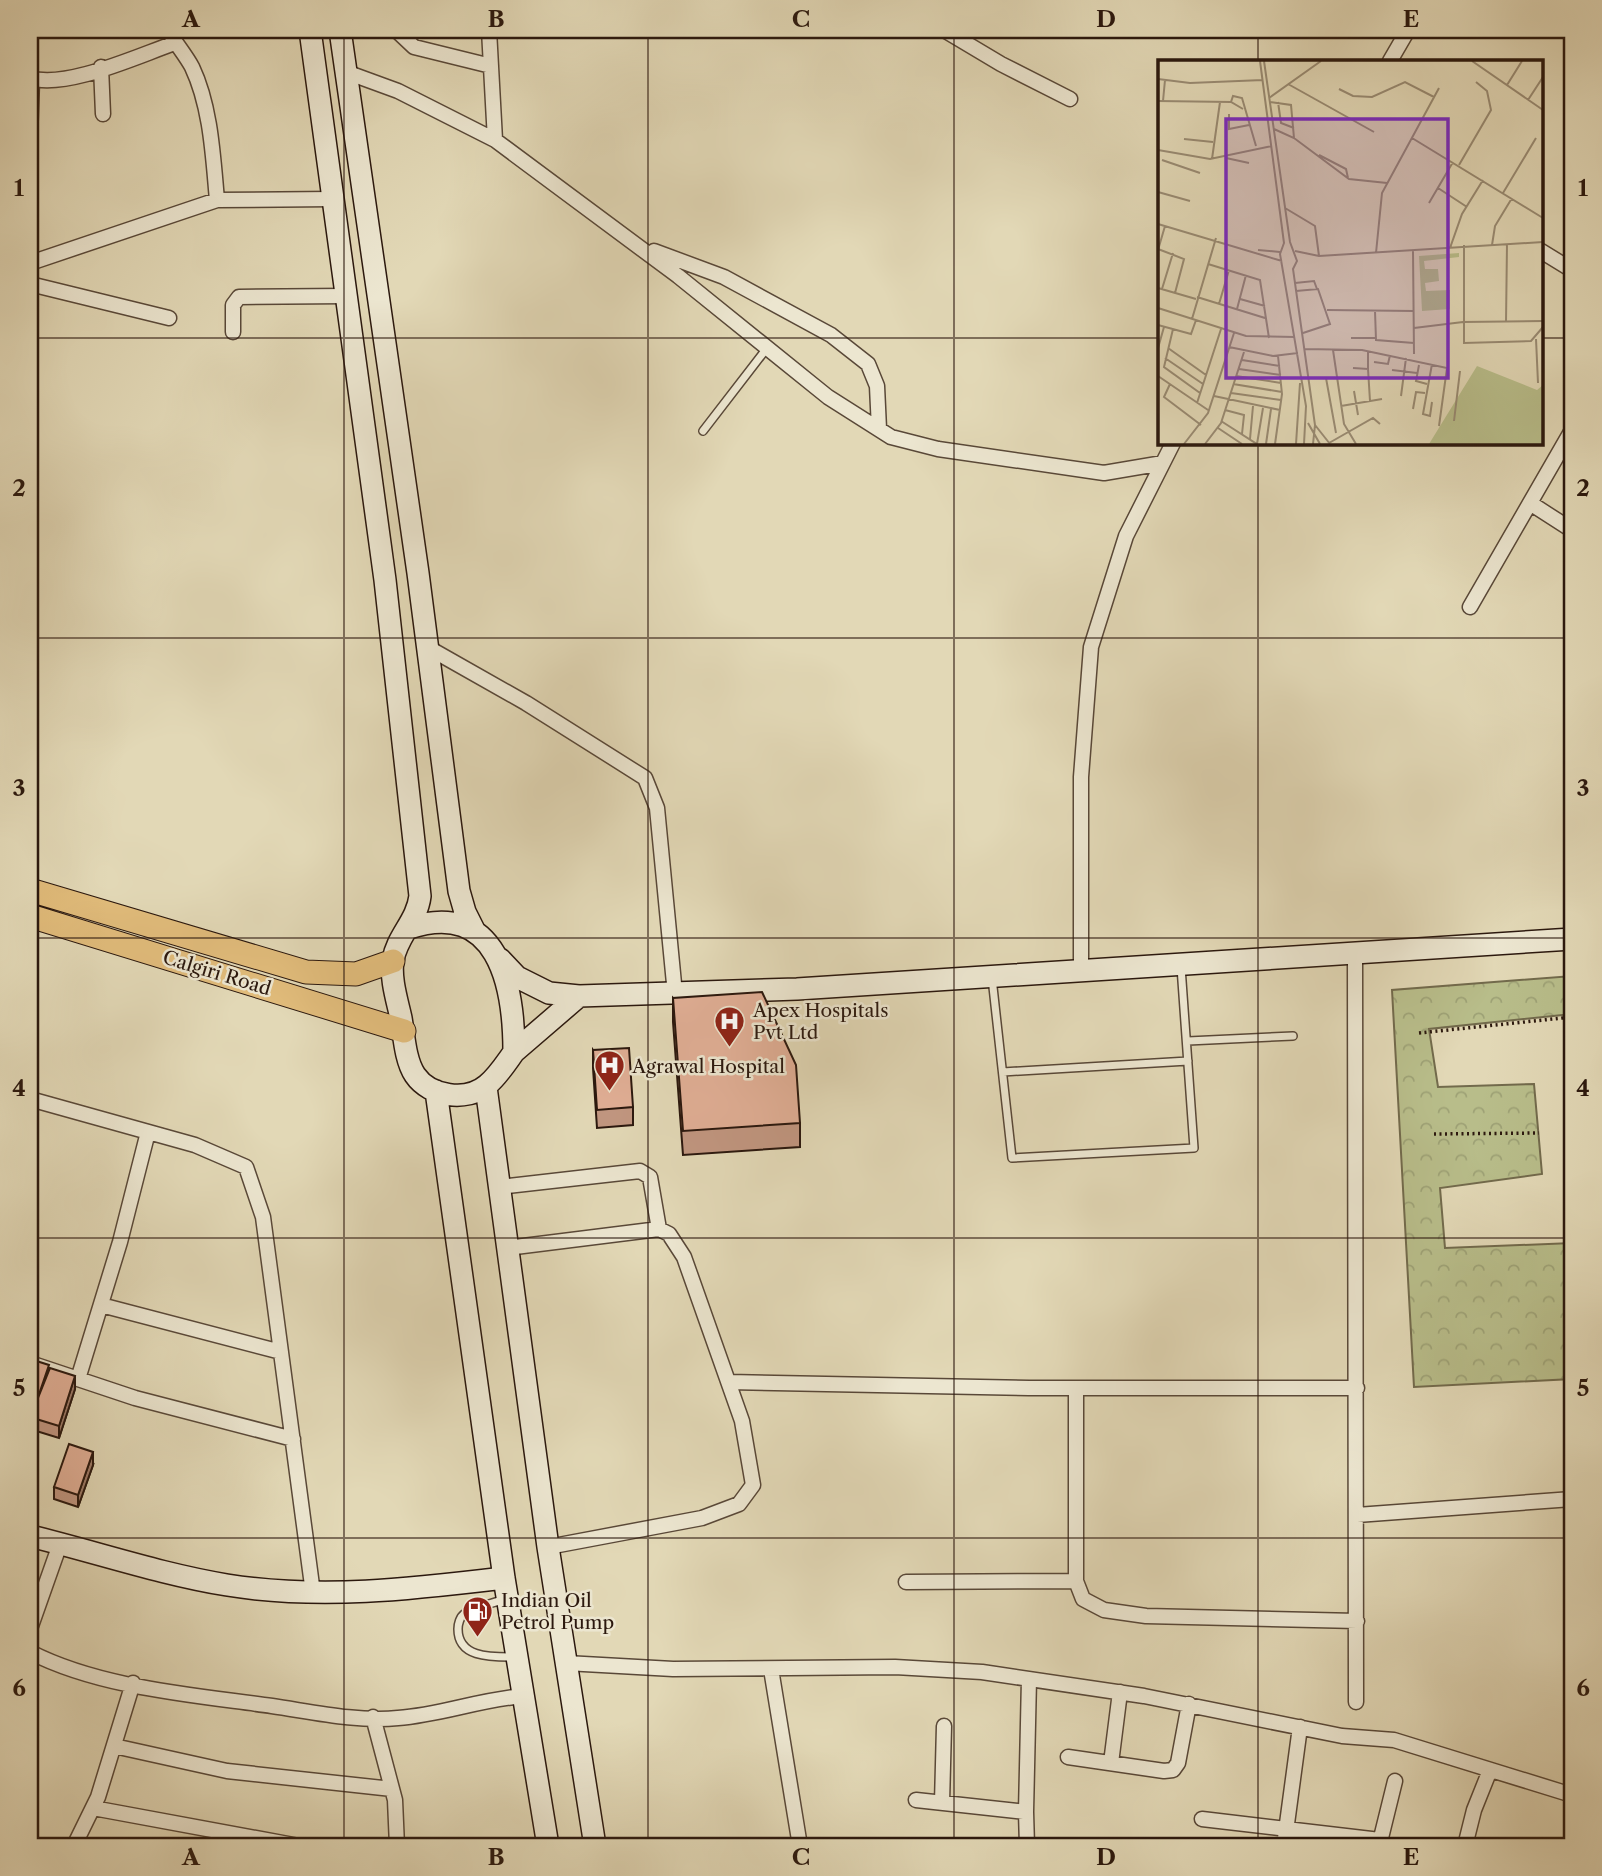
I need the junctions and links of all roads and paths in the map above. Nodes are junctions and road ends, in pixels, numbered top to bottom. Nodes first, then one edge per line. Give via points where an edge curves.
1 (310, 30) edge
2 (340, 30) edge
3 (396, 30) edge
4 (489, 30) edge
5 (944, 30) edge
6 (1408, 30) edge
7 (172, 36) edge
8 (1391, 60) edge
9 (491, 66) junction
10 (101, 67) junction
11 (346, 72) junction
12 (31, 79) edge
13 (1070, 99) dead end
14 (103, 114) dead end
15 (30, 136) edge
16 (495, 140) junction
17 (333, 199) junction
18 (217, 200) junction
19 (638, 246) junction
20 (1542, 252) edge
21 (30, 263) edge
22 (1572, 270) edge
23 (30, 284) edge
24 (346, 296) junction
25 (169, 318) dead end
26 (233, 332) dead end
27 (767, 348) junction
28 (879, 429) junction
29 (1572, 430) edge
30 (703, 431) dead end
31 (1172, 444) edge
32 (1163, 463) junction
33 (1530, 503) junction
34 (1572, 530) edge
35 (1470, 607) dead end
36 (427, 647) junction
37 (30, 890) edge
38 (30, 916) edge
39 (409, 928) junction
40 (474, 930) junction
41 (1572, 939) edge
42 (1355, 955) junction
43 (498, 957) junction
44 (393, 961) junction
45 (1181, 965) junction
46 (1081, 972) junction
47 (992, 977) junction
48 (675, 994) junction
49 (579, 996) junction
50 (1572, 1017) edge
51 (404, 1031) junction
52 (1419, 1032) dead end
53 (1293, 1036) dead end
54 (1188, 1041) junction
55 (514, 1052) junction
56 (1188, 1061) junction
57 (1003, 1072) junction
58 (486, 1087) junction
59 (436, 1091) junction
60 (30, 1099) edge
61 (148, 1132) junction
62 (1538, 1133) dead end
63 (1434, 1134) dead end
64 (499, 1187) junction
65 (659, 1229) junction
66 (507, 1248) junction
67 (100, 1305) junction
68 (281, 1352) junction
69 (30, 1363) edge
70 (78, 1379) junction
71 (729, 1382) junction
72 (1076, 1388) junction
73 (1357, 1388) junction
74 (293, 1439) junction
75 (1572, 1499) edge
76 (1357, 1515) junction
77 (30, 1536) edge
78 (60, 1544) junction
79 (548, 1547) junction
80 (1076, 1581) junction
81 (906, 1582) dead end
82 (506, 1588) junction
83 (313, 1593) junction
84 (1357, 1621) junction
85 (30, 1629) edge
86 (30, 1652) edge
87 (517, 1658) junction
88 (566, 1663) junction
89 (771, 1669) junction
90 (1029, 1679) junction
91 (133, 1683) junction
92 (1120, 1692) junction
93 (524, 1696) junction
94 (1356, 1702) dead end
95 (1189, 1704) junction
96 (373, 1717) junction
97 (944, 1726) dead end
98 (1300, 1727) junction
99 (114, 1746) junction
100 (1068, 1757) dead end
101 (1111, 1763) junction
102 (1490, 1770) junction
103 (1395, 1781) dead end
104 (392, 1790) junction
105 (1572, 1795) edge
106 (916, 1800) dead end
107 (942, 1803) junction
108 (93, 1808) junction
109 (1026, 1812) junction
110 (1202, 1819) dead end
111 (1286, 1830) junction
112 (1380, 1843) edge
113 (74, 1846) edge
114 (299, 1846) edge
115 (397, 1846) edge
116 (548, 1846) edge
117 (595, 1846) edge
118 (800, 1846) edge
119 (1027, 1846) edge
120 (1284, 1846) edge
121 (1465, 1846) edge

1 - 17 main road
2 - 11 main road
3 - 9 street via 414,47
4 - 9 street
5 - 13 street
6 - 8 street
7 - 10 street
7 - 18 street via 191,66 205,108
9 - 16 street
10 - 12 street via 45,82
10 - 14 street
11 - 16 street via 398,91
11 - 36 main road
12 - 15 street
16 - 19 street
17 - 18 street
17 - 24 main road
18 - 21 street
19 - 27 street
19 - 28 street via 724,277 831,335 868,363 877,386
20 - 22 street
23 - 25 street
24 - 26 street via 239,297 233,305
24 - 39 main road via 420,896
27 - 28 street via 828,397
27 - 30 lane
28 - 32 street via 891,437 938,449 1104,473
29 - 33 street
31 - 32 street
32 - 46 street via 1126,536 1091,647 1081,777
33 - 34 street
33 - 35 street
36 - 40 main road via 460,891
36 - 48 street via 645,778 657,808
37 - 44 main road, Calgiri Road via 306,972 356,974
38 - 51 main road, Calgiri Road
39 - 40 main road via 449,921
39 - 44 main road
40 - 43 main road
41 - 42 main road
42 - 45 main road
42 - 73 street
43 - 49 main road via 532,985
43 - 55 main road via 510,1003
44 - 51 main road
45 - 46 main road
45 - 54 lane
46 - 47 main road
47 - 48 main road
47 - 57 lane
48 - 49 main road
49 - 55 main road
50 - 52 path
51 - 59 main road via 415,1074
53 - 54 lane
54 - 56 lane
55 - 58 main road
56 - 57 lane
56 - 57 lane via 1194,1148 1012,1158
58 - 59 main road via 467,1095
58 - 64 main road
59 - 82 main road
60 - 61 street
61 - 67 street
61 - 68 street via 195,1145 246,1167 263,1217
62 - 63 path
64 - 65 street via 640,1171 650,1177
64 - 66 main road
65 - 66 street
65 - 71 street via 669,1234 684,1257
66 - 79 main road
67 - 68 street
67 - 70 street
68 - 74 street
69 - 70 street
70 - 74 street
71 - 72 street
71 - 79 street via 742,1421 753,1485 739,1504 702,1518
72 - 73 street
72 - 80 street
73 - 76 street
74 - 83 street
75 - 76 street
76 - 84 street
77 - 78 main road
78 - 83 main road via 228,1585
78 - 85 street
79 - 88 main road
80 - 81 street
80 - 84 street via 1083,1599 1104,1610 1146,1616
82 - 83 main road
82 - 87 main road
82 - 87 lane via 464,1614 457,1624 459,1638 466,1649 484,1657
84 - 94 street
86 - 91 street via 62,1668
87 - 93 main road
88 - 89 street
88 - 117 main road
89 - 90 street via 895,1667
89 - 118 street
90 - 92 street
90 - 109 street
91 - 96 street
91 - 99 street
92 - 95 street
92 - 101 street
93 - 96 street via 490,1698 399,1718
93 - 116 main road
95 - 98 street
95 - 101 street via 1173,1770
96 - 104 street
97 - 107 street
98 - 102 street via 1394,1740
98 - 111 street
99 - 104 street via 227,1771
99 - 108 street
100 - 101 street
102 - 105 street
102 - 121 street
103 - 112 street
104 - 115 street
106 - 107 street
107 - 109 street
108 - 113 street
108 - 114 street
109 - 119 street
110 - 111 street
111 - 112 street
111 - 120 street

